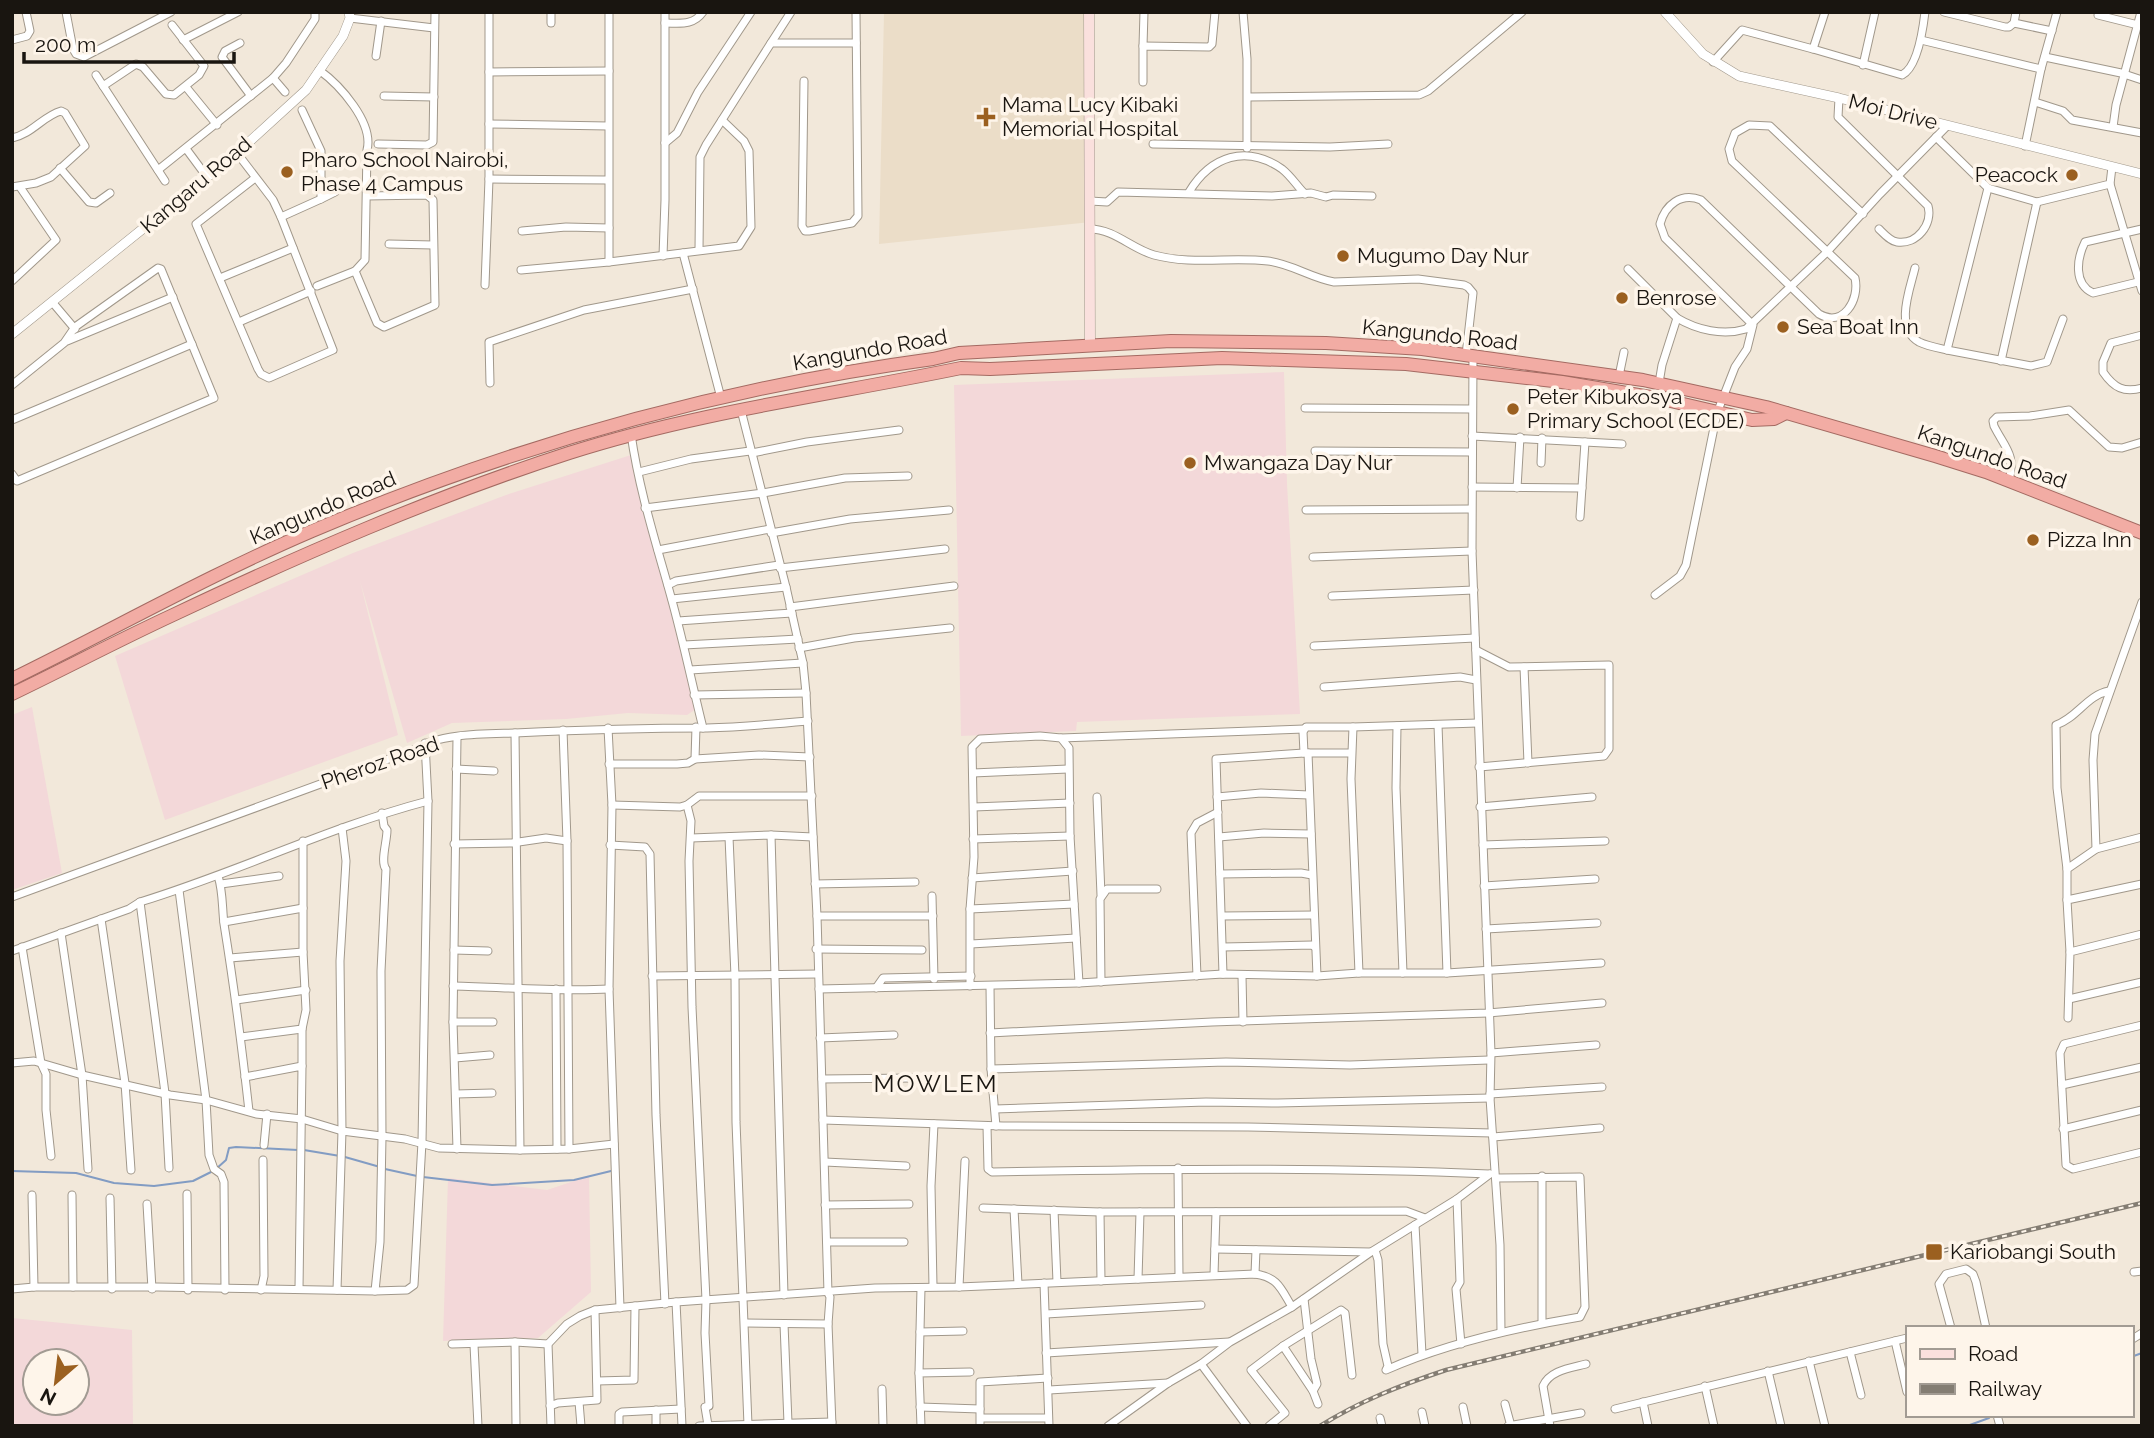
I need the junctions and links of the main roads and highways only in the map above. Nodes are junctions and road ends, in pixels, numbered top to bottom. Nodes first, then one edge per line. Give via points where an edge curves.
1 (1089, 12) edge
2 (1090, 344) junction
3 (1786, 413) junction
4 (2142, 533) edge
5 (12, 679) edge
6 (12, 694) edge

1 - 2 main road
2 - 3 highway, Kangundo Road via 1258,341 1394,347 1619,376
2 - 5 highway, Kangundo Road via 959,353 721,398 546,444 310,532
3 - 4 highway, Kangundo Road via 2009,481
3 - 6 highway, Kangundo Road via 1764,420 1563,382 1406,364 1258,358 961,368 631,434 517,470 395,516 170,616

